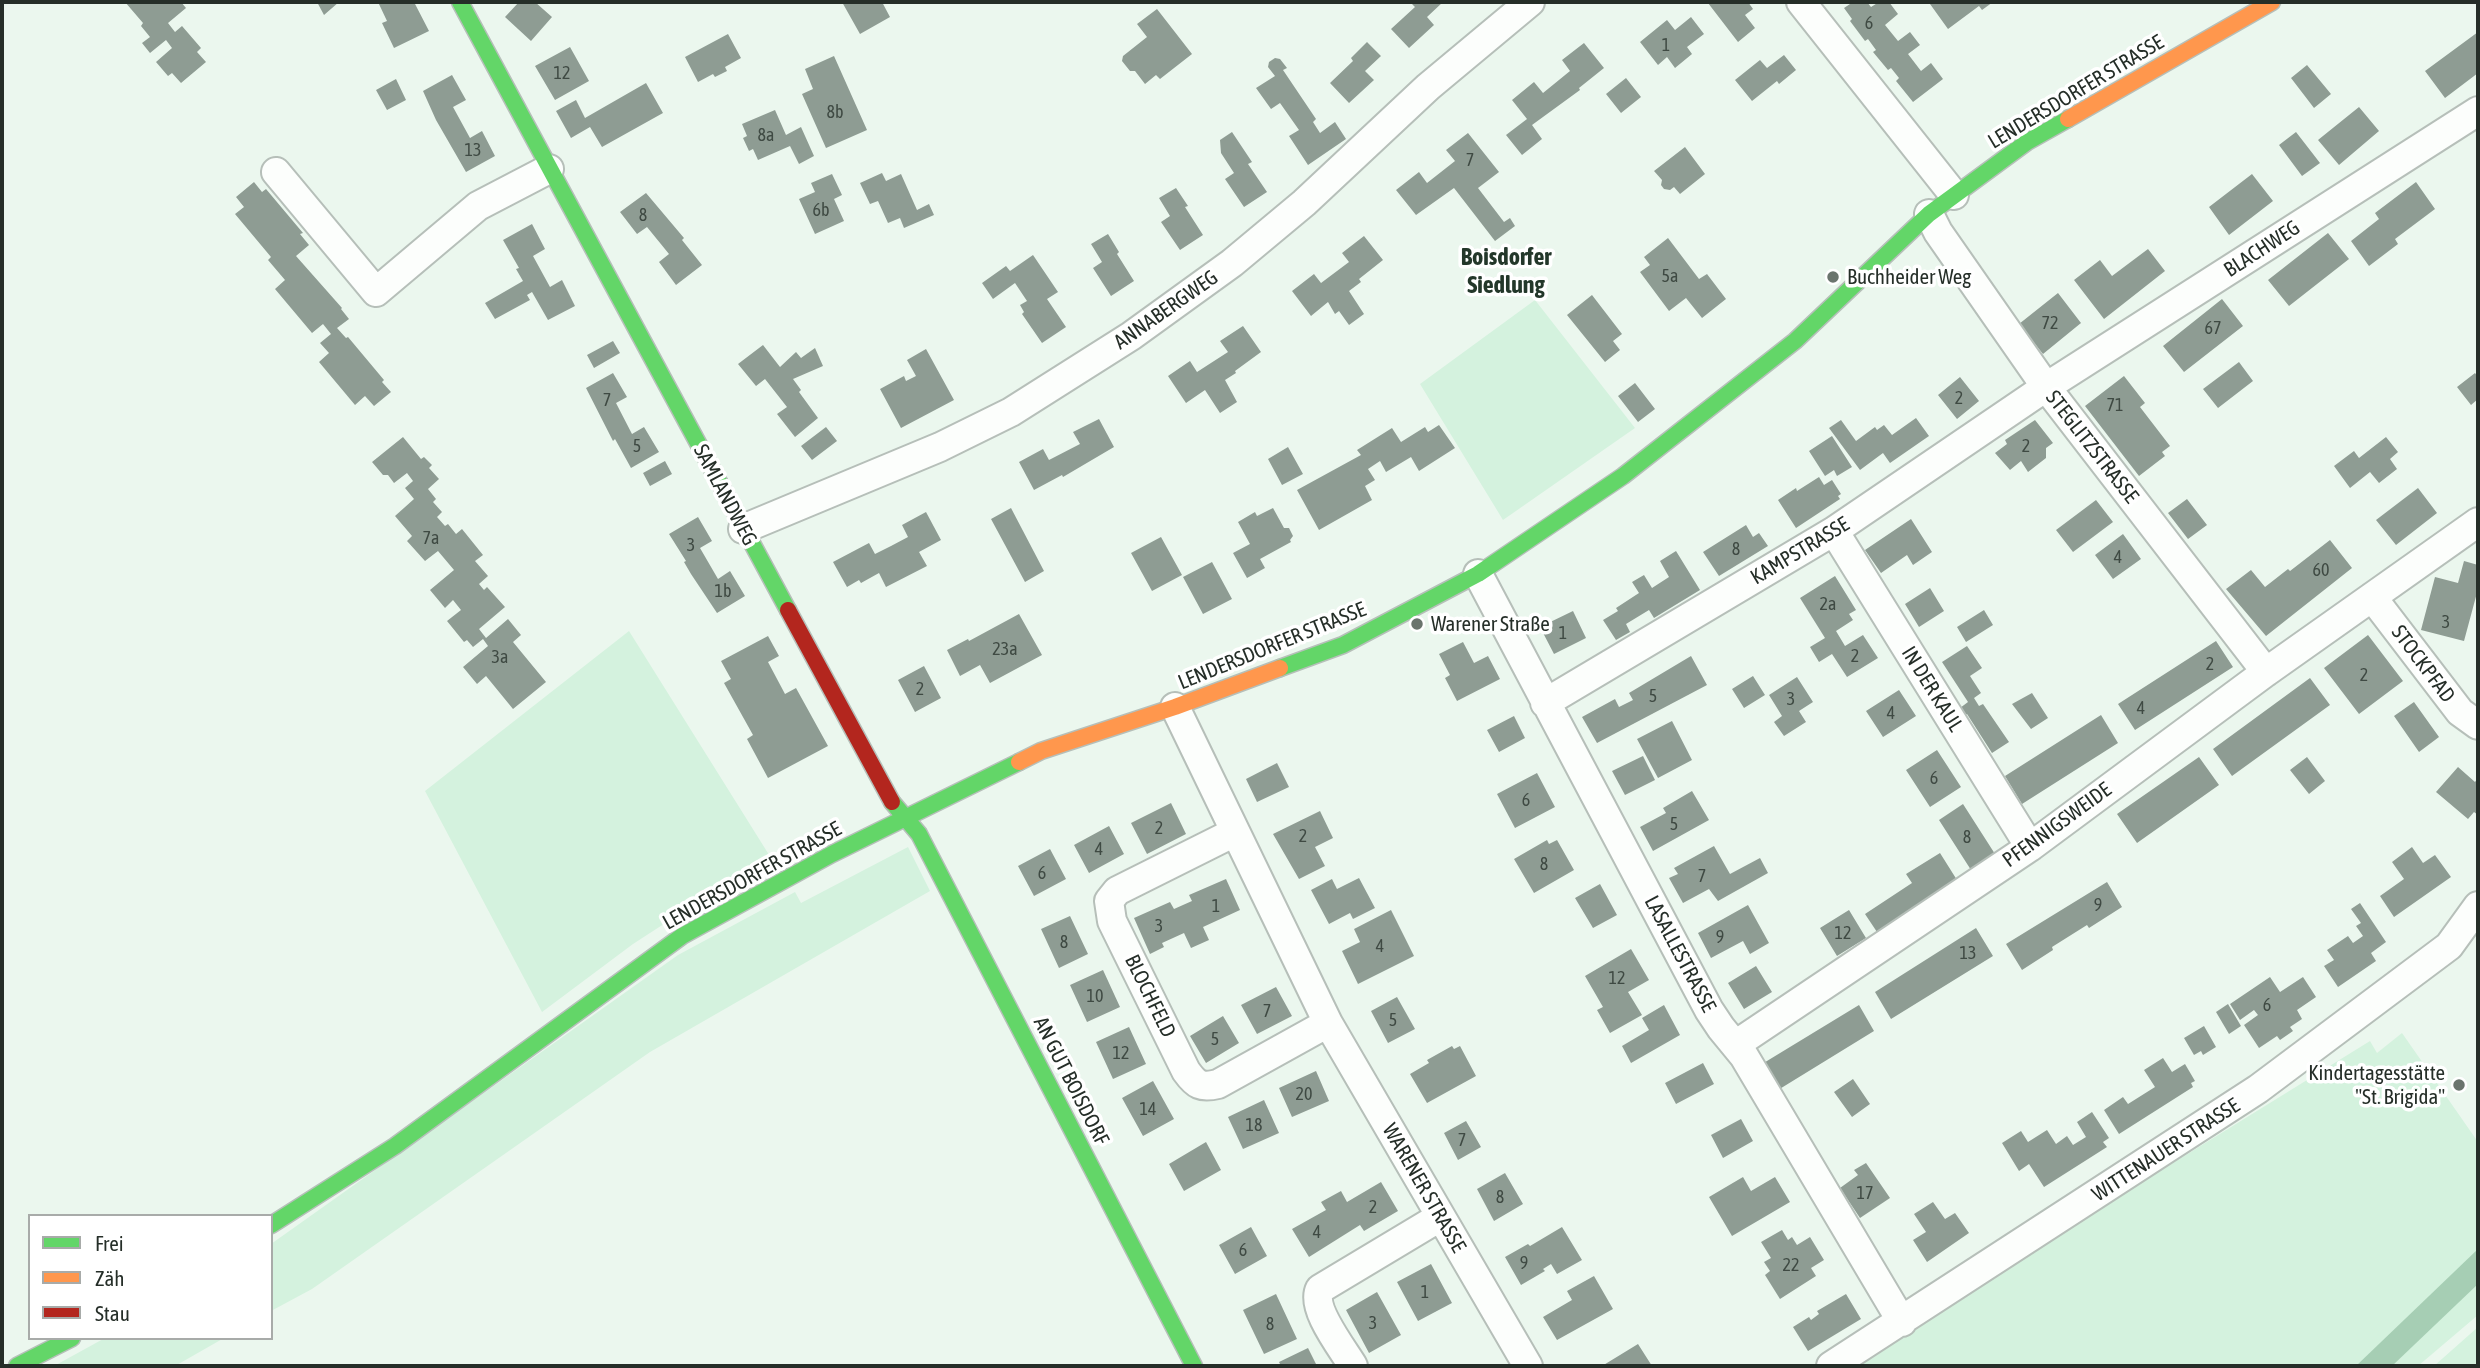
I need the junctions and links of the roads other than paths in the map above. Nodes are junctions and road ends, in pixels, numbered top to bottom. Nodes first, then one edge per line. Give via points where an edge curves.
1 (460, 2) edge
2 (1530, 2) edge
3 (1801, 2) edge
4 (2272, 2) edge
5 (2478, 111) edge
6 (549, 169) junction
7 (276, 172) dead end
8 (1954, 195) junction
9 (1929, 214) junction
10 (2046, 387) junction
11 (2478, 522) edge
12 (743, 529) junction
13 (1835, 531) junction
14 (1478, 573) junction
15 (2372, 597) junction
16 (2266, 671) junction
17 (1545, 703) junction
18 (1175, 707) junction
19 (2478, 725) edge
20 (907, 817) junction
21 (1235, 832) junction
22 (2030, 847) junction
23 (2478, 906) edge
24 (1328, 1023) junction
25 (1735, 1045) junction
26 (1440, 1217) junction
27 (273, 1224) edge
28 (1902, 1322) junction
29 (68, 1340) edge
30 (17, 1366) edge
31 (1194, 1366) edge
32 (1353, 1366) edge
33 (1528, 1366) edge
34 (1831, 1366) edge

1 - 6 street, SAMLANDWEG
2 - 12 street, ANNABERGWEG via 1428,87 1304,203 1232,263 1131,336 1011,412 940,447
3 - 8 street
4 - 8 street, LENDERSDORFER STRASSE via 2027,142
5 - 10 street, BLACHWEG
6 - 7 street via 478,206 376,292
6 - 12 street, SAMLANDWEG
8 - 9 street, LENDERSDORFER STRASSE
9 - 10 street, STEGLITZSTRASSE
9 - 14 street, LENDERSDORFER STRASSE via 1795,341 1714,406 1623,476
10 - 13 street, KAMPSTRASSE
10 - 16 street, STEGLITZSTRASSE
11 - 15 street, PFENNIGSWEIDE
12 - 20 street, SAMLANDWEG via 892,802
13 - 17 street, KAMPSTRASSE
13 - 22 street, IN DER KAUL
14 - 17 street, LASALLESTRASSE
14 - 18 street, LENDERSDORFER STRASSE via 1343,645
15 - 16 street, PFENNIGSWEIDE
15 - 19 street, STOCKPFAD via 2460,712
16 - 22 street, PFENNIGSWEIDE
17 - 25 street, LASALLESTRASSE via 1709,1010
18 - 20 street, LENDERSDORFER STRASSE via 1041,751
18 - 21 street, WARENER STRASSE
20 - 27 street, LENDERSDORFER STRASSE via 682,936 395,1146
20 - 31 street, AN GUT BOISDORF
21 - 24 street, WARENER STRASSE
21 - 24 street, BLOCHFELD via 1117,891 1109,901 1112,921 1186,1070 1199,1086 1218,1084
22 - 25 street, PFENNIGSWEIDE
23 - 28 street, WITTENAUER STRASSE via 2449,946 2259,1089
24 - 26 street, WARENER STRASSE
25 - 28 street, LASALLESTRASSE
26 - 32 street via 1320,1289 1320,1312
26 - 33 street, WARENER STRASSE
28 - 34 street, WITTENAUER STRASSE
29 - 30 street

